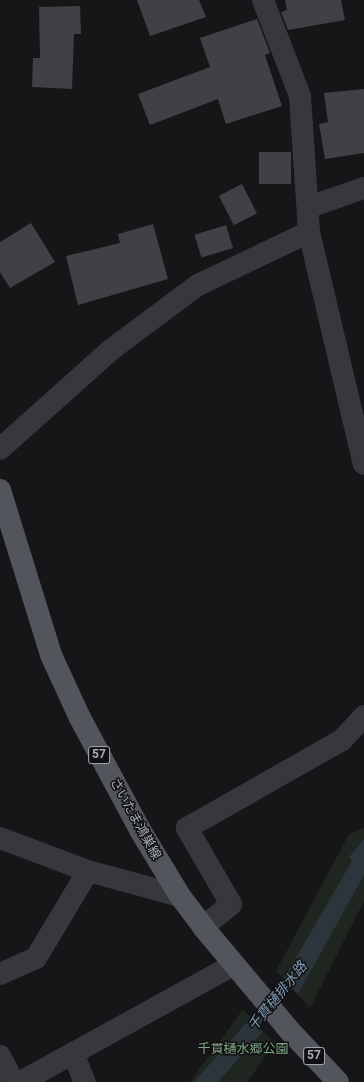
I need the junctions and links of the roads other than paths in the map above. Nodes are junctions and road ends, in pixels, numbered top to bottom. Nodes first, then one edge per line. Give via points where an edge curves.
1 (263, 0) edge
2 (364, 188) edge
3 (309, 207) junction
4 (308, 232) junction
5 (0, 449) edge
6 (364, 464) edge
7 (0, 490) edge
8 (364, 716) edge
9 (0, 838) edge
10 (88, 871) junction
11 (180, 896) junction
12 (203, 927) junction
13 (233, 965) junction
14 (0, 974) edge
15 (73, 1053) junction
16 (0, 1056) edge
17 (13, 1082) edge
18 (21, 1082) edge
19 (86, 1082) edge
20 (338, 1082) edge

1 - 3 street via 300,96
2 - 3 street
3 - 4 street
4 - 5 street via 198,285 112,350
4 - 6 street
7 - 11 main road, さいたま鴻巣線 / 57 via 51,655 83,726 140,830
8 - 12 street via 342,740 187,828 231,904
9 - 10 street
10 - 11 street
10 - 14 street via 36,958
11 - 12 main road, さいたま鴻巣線 / 57
12 - 13 main road, さいたま鴻巣線 / 57
13 - 15 street
13 - 20 main road, さいたま鴻巣線 / 57
15 - 18 street
15 - 19 street
16 - 17 street

